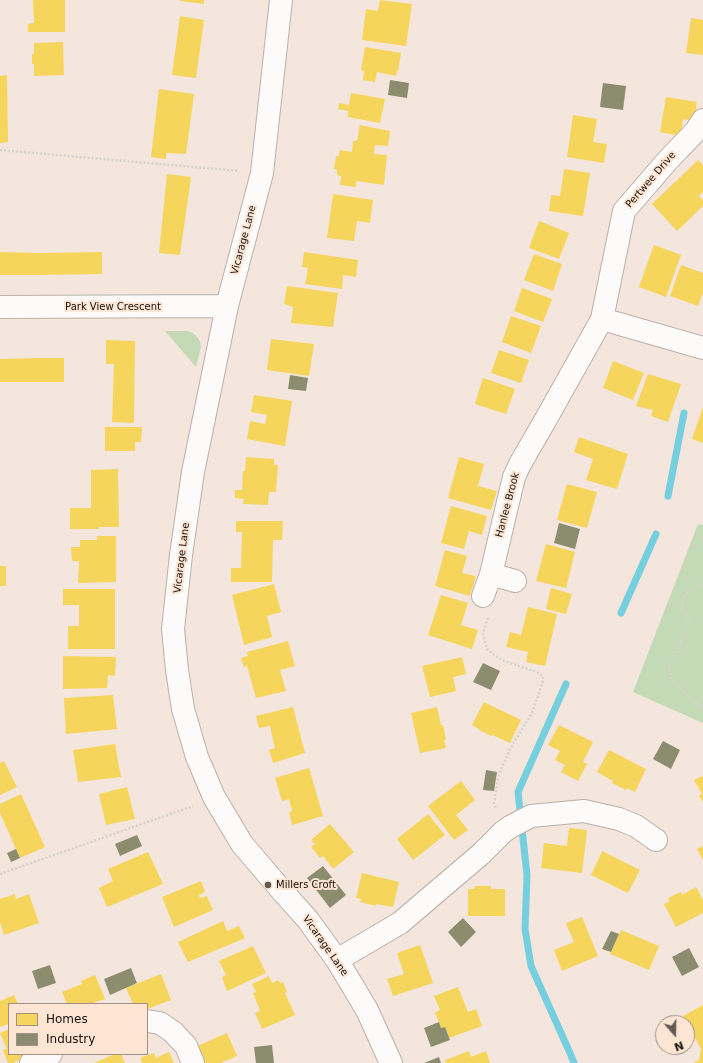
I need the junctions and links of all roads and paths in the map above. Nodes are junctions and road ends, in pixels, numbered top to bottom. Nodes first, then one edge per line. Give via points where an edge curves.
1 (281, 0) edge
2 (703, 120) edge
3 (0, 150) edge
4 (262, 173) junction
5 (227, 306) junction
6 (0, 307) edge
7 (602, 319) junction
8 (703, 348) edge
9 (546, 419) joint
10 (491, 574) junction
11 (515, 581) dead end
12 (703, 582) edge
13 (483, 596) joint
14 (703, 708) edge
15 (214, 797) junction
16 (507, 830) junction
17 (656, 840) dead end
18 (0, 874) edge
19 (337, 960) junction
20 (148, 1022) edge
21 (49, 1055) edge
22 (32, 1063) edge
23 (193, 1063) edge
24 (391, 1063) edge

1 - 4 street, Vicarage Lane
2 - 7 street, Pertwee Drive via 624,211
3 - 4 path
4 - 5 street, Vicarage Lane
5 - 6 street, Park View Crescent
5 - 15 street, Vicarage Lane via 193,472 173,629 183,709 197,757
7 - 8 street
7 - 9 street, Pertwee Drive
9 - 10 street, Hanlee Brook via 514,477
10 - 11 street
10 - 13 street, Hanlee Brook
12 - 14 path via 688,591 682,601 689,623 669,669 672,682
13 - 16 path via 490,612 483,633 487,649 504,661 543,676 532,713 510,749 498,777 494,803
15 - 18 path
15 - 19 street, Vicarage Lane via 242,844 308,920
16 - 17 street via 531,816 584,811 619,819 638,818
16 - 19 street via 400,923
19 - 24 street, Vicarage Lane via 367,1010
20 - 23 street via 160,1023 173,1032 186,1046
21 - 22 street

